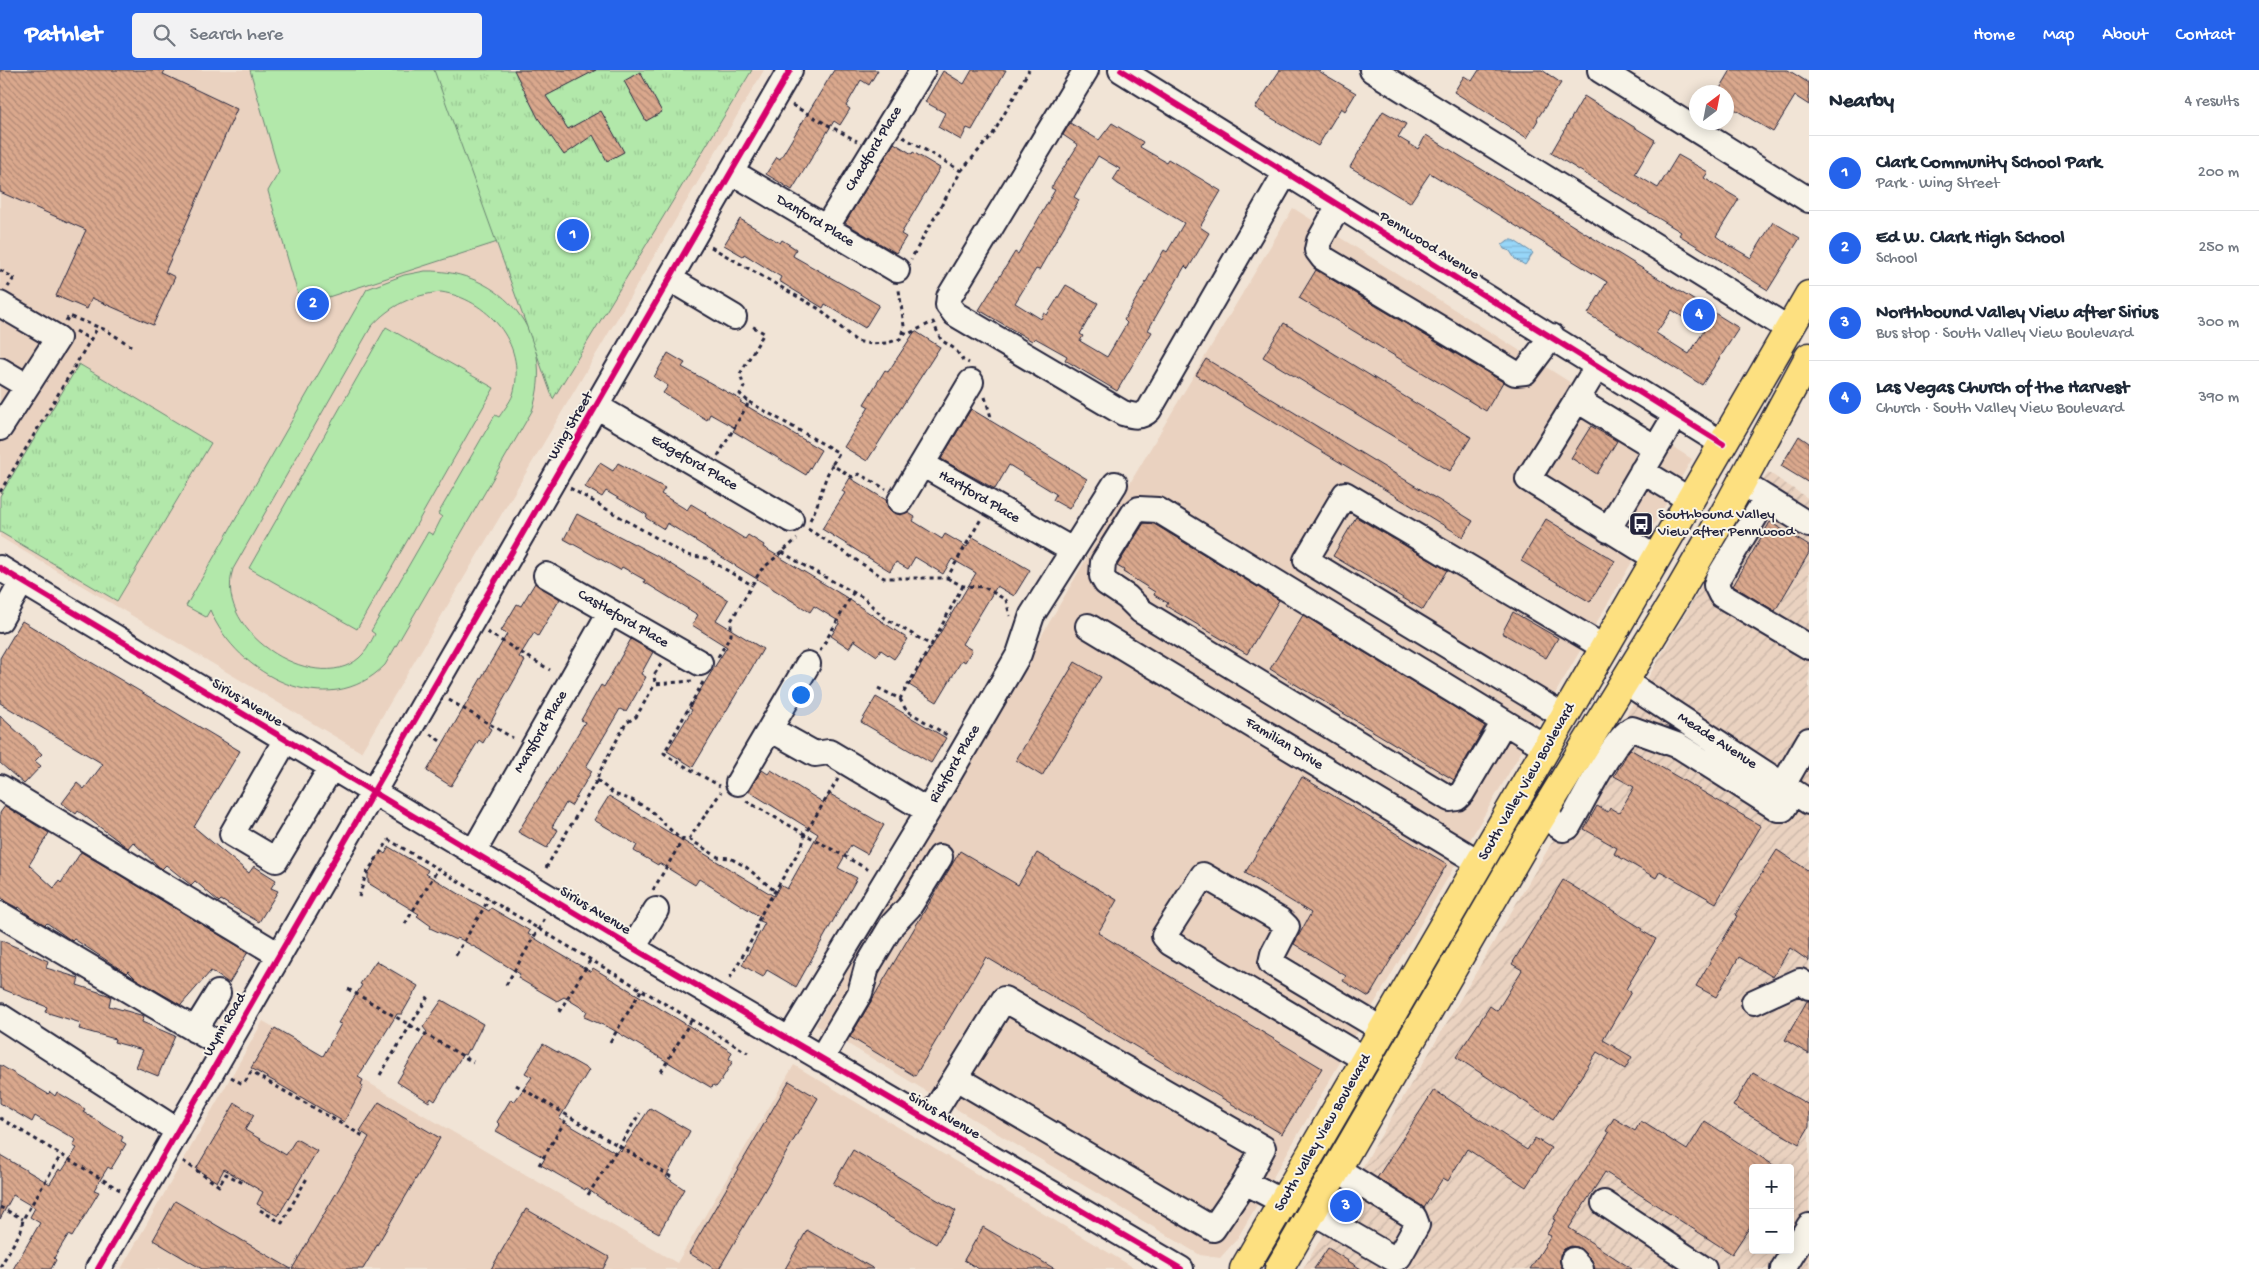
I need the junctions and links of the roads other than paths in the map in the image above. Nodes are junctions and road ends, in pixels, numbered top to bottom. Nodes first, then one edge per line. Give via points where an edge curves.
1 (790, 70) edge
2 (922, 70) edge
3 (1086, 70) edge
4 (1121, 70) edge
5 (1372, 70) edge
6 (1600, 70) edge
7 (732, 172) junction
8 (1286, 172) junction
9 (1809, 200) edge
10 (1339, 205) junction
11 (826, 228) junction
12 (897, 270) dead end
13 (670, 278) junction
14 (1809, 295) edge
15 (3, 297) edge
16 (734, 316) road end
17 (1789, 329) junction
18 (1552, 336) junction
19 (1809, 357) edge
20 (1773, 358) junction
21 (1598, 365) junction
22 (0, 370) edge
23 (975, 380) road end
24 (27, 386) junction
25 (1577, 400) junction
26 (596, 406) junction
27 (1676, 414) junction
28 (1772, 425) junction
29 (0, 428) edge
30 (1723, 444) junction
31 (1656, 448) junction
32 (922, 464) junction
33 (1642, 471) junction
34 (1741, 482) junction
35 (1114, 484) dead end
36 (1766, 498) junction
37 (901, 500) road end
38 (1690, 500) junction
39 (1728, 507) junction
40 (1809, 524) edge
41 (800, 529) road end
42 (1608, 530) junction
43 (1072, 550) junction
44 (1657, 559) junction
45 (0, 568) edge
46 (546, 576) dead end
47 (22, 581) junction
48 (1633, 600) junction
49 (610, 612) junction
50 (0, 620) edge
51 (1088, 626) dead end
52 (1809, 647) edge
53 (1605, 648) junction
54 (808, 664) road end
55 (702, 672) road end
56 (1624, 681) junction
57 (1571, 706) junction
58 (1682, 718) junction
59 (1504, 722) junction
60 (770, 729) junction
61 (1809, 740) edge
62 (285, 741) junction
63 (1668, 742) junction
64 (1541, 758) junction
65 (1750, 763) junction
66 (331, 768) junction
67 (1570, 770) junction
68 (1737, 783) junction
69 (0, 787) edge
70 (739, 790) road end
71 (1589, 791) junction
72 (1795, 793) edge
73 (373, 794) junction
74 (928, 811) junction
75 (1542, 815) junction
76 (1527, 840) junction
77 (473, 853) junction
78 (940, 857) dead end
79 (1480, 863) junction
80 (653, 903) road end
81 (0, 914) edge
82 (1433, 945) junction
83 (633, 948) junction
84 (1465, 948) junction
85 (279, 956) junction
86 (1272, 963) junction
87 (1809, 986) edge
88 (1252, 992) junction
89 (218, 993) dead end
90 (1754, 1002) dead end
91 (1427, 1014) junction
92 (0, 1016) edge
93 (196, 1030) junction
94 (1383, 1030) junction
95 (788, 1040) junction
96 (226, 1048) junction
97 (821, 1059) junction
98 (1366, 1060) junction
99 (956, 1078) junction
100 (1366, 1119) junction
101 (928, 1122) junction
102 (178, 1131) junction
103 (1337, 1169) junction
104 (1245, 1182) junction
105 (1283, 1202) junction
106 (1604, 1203) dead end
107 (1312, 1212) junction
108 (1809, 1226) edge
109 (98, 1269) edge
110 (1181, 1269) edge
111 (1244, 1269) edge
112 (1279, 1269) edge
113 (1704, 1269) edge
114 (1783, 1269) edge

1 - 7 street, Wing Street
2 - 11 street, Chadford Place
3 - 8 street via 949,297 948,305 955,314 1123,413 1139,416 1149,410
4 - 8 street, Pennwood Avenue
5 - 17 street
6 - 9 street
7 - 11 street, Danford Place
7 - 13 street, Wing Street
8 - 10 street, Pennwood Avenue
10 - 18 street, Pennwood Avenue
10 - 18 street via 1319,241 1317,250 1324,258 1515,373 1525,372
11 - 12 street, Danford Place
13 - 16 street
13 - 26 street, Wing Street
14 - 17 main road, South Valley View Boulevard
15 - 24 street via 58,338
17 - 20 main road, South Valley View Boulevard
18 - 21 street, Pennwood Avenue
19 - 28 main road, South Valley View Boulevard
20 - 28 main road via 1767,392 1758,408
20 - 30 main road, South Valley View Boulevard
21 - 25 street
21 - 27 street, Pennwood Avenue
22 - 24 street
23 - 32 street
24 - 29 street
25 - 31 street
25 - 42 street via 1528,480
26 - 41 street, Edgeford Place
26 - 73 street, Wing Street
27 - 30 street, Pennwood Avenue
27 - 31 street
28 - 30 main road
28 - 34 main road, South Valley View Boulevard
30 - 38 main road, South Valley View Boulevard
30 - 39 main road via 1720,485
31 - 33 street
32 - 37 street, Hartford Place
32 - 43 street, Hartford Place
33 - 38 street
33 - 42 street
34 - 36 street
34 - 39 main road, South Valley View Boulevard
35 - 43 street, Richford Place
36 - 40 street
36 - 52 street via 1716,585 1721,594
38 - 44 main road, South Valley View Boulevard
39 - 56 main road, South Valley View Boulevard
42 - 44 street
43 - 74 street, Richford Place via 1032,615 1019,654
44 - 48 main road, South Valley View Boulevard
45 - 47 street, Sirius Avenue
46 - 49 street, Castleford Place
47 - 50 street
47 - 62 street, Sirius Avenue
48 - 53 main road, South Valley View Boulevard
48 - 56 main road via 1631,622 1617,652 1617,669
49 - 55 street, Castleford Place
49 - 77 street, Marsford Place
51 - 79 street, Familian Drive
53 - 57 main road, South Valley View Boulevard
53 - 57 street via 1345,494 1306,560
54 - 60 street
56 - 57 main road via 1599,682
56 - 58 street, Meade Avenue
56 - 67 main road, South Valley View Boulevard
57 - 64 main road, South Valley View Boulevard
57 - 67 main road via 1587,703 1573,730
58 - 63 street
58 - 65 street, Meade Avenue
59 - 59 street via 1158,510 1139,510 1133,514 1103,562 1102,576 1106,583 1127,597 1141,612 1450,799 1462,793
59 - 64 street
60 - 70 street
60 - 74 street via 815,754 829,752
61 - 72 street
62 - 66 street, Sirius Avenue
62 - 66 street via 232,834 276,860
63 - 68 street
63 - 71 street via 1632,729 1625,732
64 - 76 main road via 1523,817 1522,828
64 - 79 main road, South Valley View Boulevard
65 - 68 street
65 - 72 street, Meade Avenue
66 - 73 street, Sirius Avenue
67 - 71 street
67 - 75 main road, South Valley View Boulevard
68 - 72 street via 1778,810 1784,809
69 - 85 street
71 - 75 street via 1568,827 1563,829
73 - 77 street, Sirius Avenue
73 - 85 street, Wynn Road
74 - 95 street, Richford Place
75 - 76 main road, South Valley View Boulevard
76 - 84 main road, South Valley View Boulevard
77 - 83 street, Sirius Avenue
78 - 97 street via 867,967 860,993
79 - 82 main road, South Valley View Boulevard
79 - 84 main road via 1482,878 1460,920
80 - 83 street
81 - 93 street
82 - 91 main road via 1432,972 1417,1000
82 - 94 main road, South Valley View Boulevard
83 - 95 street, Sirius Avenue
84 - 91 main road, South Valley View Boulevard
85 - 96 street, Wynn Road
86 - 88 street
86 - 88 street via 1273,954 1287,927 1203,875 1164,936 1170,943
86 - 94 street
87 - 90 street via 1800,981
88 - 98 street
89 - 93 street
91 - 100 main road, South Valley View Boulevard
92 - 102 street
93 - 96 street
94 - 98 main road, South Valley View Boulevard
94 - 100 main road via 1386,1039 1383,1054 1355,1106
95 - 97 street, Sirius Avenue
96 - 102 street, Wynn Road
97 - 101 street, Sirius Avenue
98 - 105 main road, South Valley View Boulevard
99 - 101 street
99 - 104 street via 1213,1228
99 - 104 street via 1004,999 1263,1148
100 - 103 main road, South Valley View Boulevard
101 - 110 street, Sirius Avenue
102 - 109 street, Wynn Road
103 - 107 main road, South Valley View Boulevard
103 - 107 street via 1414,1217 1417,1225 1400,1258 1394,1259
104 - 105 street
105 - 111 main road, South Valley View Boulevard
106 - 113 street
107 - 112 main road, South Valley View Boulevard
108 - 114 street

